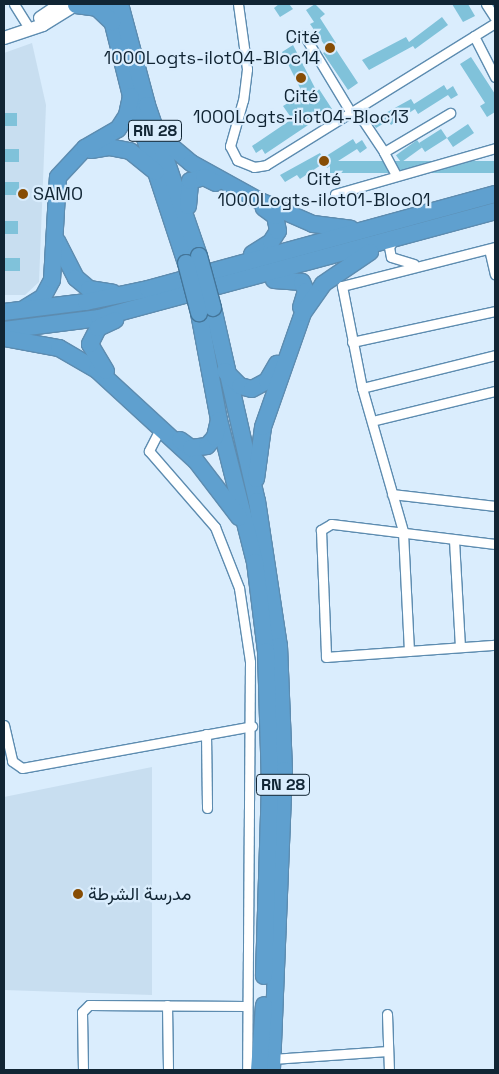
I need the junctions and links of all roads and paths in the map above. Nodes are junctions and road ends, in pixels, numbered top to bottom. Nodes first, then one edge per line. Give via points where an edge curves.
1 (14, 4) edge
2 (71, 4) edge
3 (108, 4) edge
4 (120, 4) edge
5 (238, 4) edge
6 (486, 4) edge
7 (495, 18) edge
8 (112, 23) junction
9 (495, 23) edge
10 (29, 28) junction
11 (304, 35) dead end
12 (474, 36) junction
13 (4, 38) edge
14 (495, 78) edge
15 (131, 96) junction
16 (353, 111) junction
17 (450, 113) dead end
18 (155, 132) junction
19 (495, 148) edge
20 (384, 152) junction
21 (77, 154) junction
22 (158, 175) junction
23 (396, 175) junction
24 (335, 194) dead end
25 (495, 194) edge
26 (495, 211) edge
27 (363, 230) junction
28 (192, 232) junction
29 (54, 236) junction
30 (394, 239) junction
31 (492, 248) edge
32 (192, 260) junction
33 (419, 265) junction
34 (222, 268) junction
35 (495, 274) edge
36 (222, 286) junction
37 (125, 294) junction
38 (150, 305) junction
39 (206, 310) junction
40 (495, 311) edge
41 (10, 312) edge
42 (4, 330) edge
43 (4, 338) edge
44 (352, 342) junction
45 (495, 355) edge
46 (224, 370) junction
47 (362, 388) junction
48 (495, 390) edge
49 (219, 420) junction
50 (372, 421) junction
51 (161, 428) junction
52 (392, 494) junction
53 (257, 501) junction
54 (495, 506) edge
55 (403, 531) junction
56 (250, 539) junction
57 (454, 540) junction
58 (495, 544) edge
59 (495, 644) edge
60 (460, 647) junction
61 (409, 651) junction
62 (4, 725) edge
63 (252, 726) junction
64 (206, 734) junction
65 (207, 808) dead end
66 (167, 1005) junction
67 (246, 1006) junction
68 (387, 1014) dead end
69 (388, 1051) junction
70 (272, 1065) edge
71 (83, 1070) edge
72 (168, 1070) edge
73 (247, 1070) edge
74 (259, 1070) edge
75 (389, 1070) edge

1 - 10 street
2 - 8 highway via 97,8
2 - 10 main road via 43,25
3 - 8 highway
4 - 18 highway, RN 28
5 - 16 street via 246,69 244,100 229,138 231,154 237,160 254,167 266,165
6 - 7 street
8 - 15 highway
9 - 12 street
10 - 13 main road
11 - 16 street
12 - 14 street
12 - 16 street
15 - 21 highway via 127,114 118,129
15 - 22 highway
16 - 20 street
17 - 20 street
18 - 27 highway via 203,171 288,214 313,224
18 - 28 highway, RN 28
19 - 23 street
20 - 23 street
21 - 22 highway via 99,148 123,149 138,155
21 - 29 highway via 58,177
22 - 32 highway
23 - 24 street
25 - 27 highway
26 - 30 highway
27 - 34 highway
28 - 32 highway, RN 28
28 - 34 highway via 186,194 190,181 196,178 212,181 275,216 278,231 271,242
29 - 37 highway via 69,268 83,284 96,292
29 - 41 highway via 49,289 36,303
30 - 33 street via 389,248 391,257
30 - 36 highway
30 - 53 highway via 338,272 312,297 303,313 263,427 256,467
31 - 33 street
31 - 35 street
32 - 39 highway, RN 28, bridge
33 - 44 street via 342,286
34 - 37 highway
36 - 38 highway
36 - 46 highway via 295,278 304,284 306,291 267,381 246,388
37 - 41 highway
38 - 42 highway via 99,318
38 - 49 highway via 98,328 90,344 95,357 191,448 203,448 213,441
39 - 46 highway, RN 28
39 - 49 highway
40 - 44 street
43 - 51 highway via 45,344 72,353 118,388
44 - 47 street
45 - 47 street
46 - 53 highway, RN 28
47 - 50 street
48 - 50 street
49 - 56 highway
50 - 52 street
51 - 56 highway via 210,476 234,506
51 - 63 street via 149,451 216,527 239,588 250,662
52 - 54 street
52 - 55 street
53 - 70 highway, RN 28 via 274,601 283,702
55 - 57 street
55 - 61 street
55 - 61 street via 323,525 326,657
56 - 74 highway, RN 28 via 260,594 270,706
57 - 58 street
57 - 60 street
59 - 60 street
60 - 61 street
62 - 64 street via 12,760 22,768
63 - 64 street
63 - 67 street
64 - 65 street
66 - 67 street
66 - 71 street via 94,1004 84,1008
66 - 72 street
67 - 73 street
68 - 69 street
69 - 70 street
69 - 75 street

